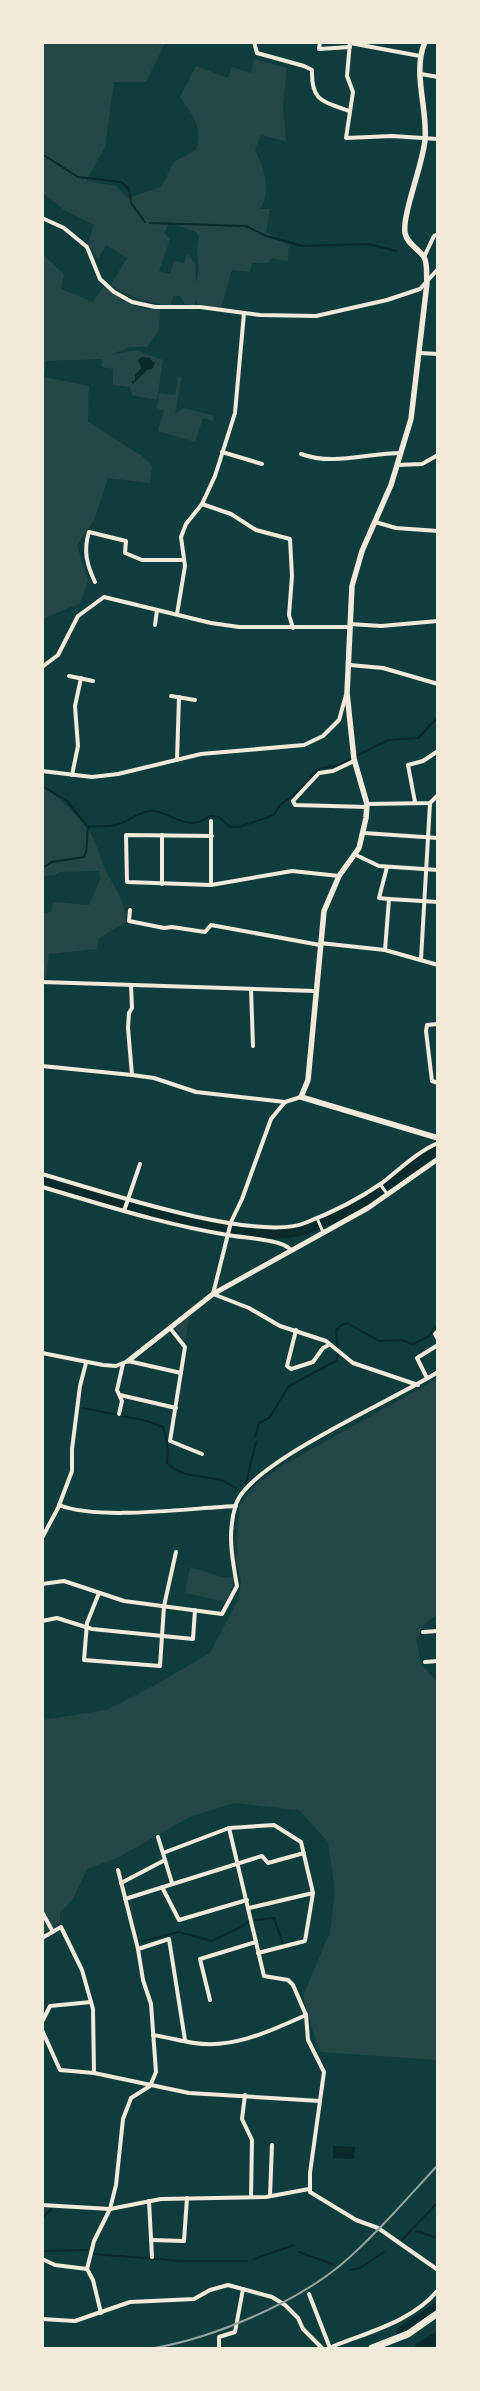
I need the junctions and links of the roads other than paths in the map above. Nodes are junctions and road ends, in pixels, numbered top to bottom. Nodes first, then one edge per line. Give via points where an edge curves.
1 (254, 42) edge
2 (320, 42) edge
3 (425, 42) edge
4 (350, 44) edge
5 (420, 56) junction
6 (421, 74) junction
7 (438, 77) edge
8 (349, 111) junction
9 (426, 139) junction
10 (438, 139) edge
11 (42, 218) edge
12 (438, 234) edge
13 (424, 257) junction
14 (438, 269) edge
15 (427, 283) junction
16 (244, 313) junction
17 (420, 352) junction
18 (438, 354) edge
19 (222, 452) junction
20 (401, 453) junction
21 (301, 454) dead end
22 (438, 455) edge
23 (262, 464) dead end
24 (397, 465) junction
25 (202, 504) junction
26 (375, 522) junction
27 (438, 531) edge
28 (184, 560) junction
29 (95, 582) dead end
30 (157, 610) junction
31 (177, 614) junction
32 (438, 621) edge
33 (155, 625) dead end
34 (350, 625) junction
35 (293, 628) junction
36 (350, 665) junction
37 (42, 667) edge
38 (69, 676) dead end
39 (81, 678) junction
40 (93, 681) dead end
41 (438, 684) edge
42 (347, 693) junction
43 (171, 696) dead end
44 (179, 697) junction
45 (195, 700) dead end
46 (438, 751) edge
47 (354, 758) junction
48 (178, 760) junction
49 (42, 771) edge
50 (72, 775) junction
51 (438, 795) edge
52 (415, 802) junction
53 (430, 802) junction
54 (367, 806) junction
55 (211, 821) dead end
56 (364, 833) junction
57 (162, 835) junction
58 (212, 836) junction
59 (428, 838) junction
60 (438, 838) edge
61 (356, 855) junction
62 (387, 867) junction
63 (426, 870) junction
64 (438, 870) edge
65 (340, 876) junction
66 (162, 884) junction
67 (211, 885) junction
68 (389, 899) junction
69 (424, 901) junction
70 (438, 902) edge
71 (130, 910) dead end
72 (320, 944) junction
73 (385, 950) junction
74 (420, 959) junction
75 (438, 965) edge
76 (42, 982) edge
77 (131, 985) junction
78 (251, 989) junction
79 (315, 991) junction
80 (438, 1024) edge
81 (253, 1046) dead end
82 (42, 1066) edge
83 (132, 1075) junction
84 (438, 1083) edge
85 (301, 1097) junction
86 (285, 1102) junction
87 (437, 1137) edge
88 (438, 1143) edge
89 (438, 1159) edge
90 (140, 1164) dead end
91 (42, 1174) edge
92 (381, 1185) junction
93 (42, 1187) edge
94 (387, 1194) junction
95 (128, 1199) junction
96 (124, 1211) junction
97 (318, 1219) junction
98 (231, 1222) junction
99 (323, 1230) junction
100 (227, 1235) junction
101 (290, 1250) junction
102 (213, 1294) junction
103 (170, 1328) junction
104 (296, 1330) junction
105 (438, 1330) edge
106 (438, 1339) edge
107 (330, 1345) junction
108 (438, 1345) edge
109 (42, 1353) edge
110 (126, 1362) junction
111 (86, 1363) junction
112 (438, 1372) edge
113 (181, 1373) junction
114 (428, 1378) junction
115 (418, 1384) junction
116 (120, 1395) junction
117 (176, 1408) junction
118 (119, 1414) dead end
119 (202, 1454) dead end
120 (59, 1505) junction
121 (236, 1506) junction
122 (42, 1538) edge
123 (176, 1552) dead end
124 (42, 1584) edge
125 (98, 1593) junction
126 (164, 1606) junction
127 (195, 1610) junction
128 (42, 1621) edge
129 (87, 1627) junction
130 (438, 1631) edge
131 (424, 1632) dead end
132 (162, 1636) junction
133 (438, 1661) edge
134 (425, 1662) dead end
135 (229, 1828) junction
136 (158, 1837) dead end
137 (163, 1853) junction
138 (304, 1853) junction
139 (165, 1860) junction
140 (238, 1862) junction
141 (118, 1870) dead end
142 (121, 1882) junction
143 (172, 1883) junction
144 (162, 1887) junction
145 (313, 1893) junction
146 (125, 1899) junction
147 (247, 1900) junction
148 (249, 1908) junction
149 (42, 1912) edge
150 (53, 1932) junction
151 (42, 1938) edge
152 (256, 1942) junction
153 (138, 1949) junction
154 (258, 1953) junction
155 (210, 2000) dead end
156 (91, 2002) junction
157 (306, 2015) junction
158 (42, 2022) edge
159 (42, 2030) edge
160 (152, 2035) junction
161 (185, 2040) junction
162 (94, 2073) junction
163 (150, 2086) junction
164 (245, 2095) junction
165 (320, 2100) junction
166 (272, 2145) dead end
167 (309, 2189) junction
168 (270, 2196) junction
169 (252, 2197) junction
170 (187, 2198) junction
171 (149, 2202) junction
172 (42, 2205) edge
173 (110, 2209) junction
174 (151, 2240) junction
175 (152, 2257) dead end
176 (42, 2259) edge
177 (87, 2268) junction
178 (438, 2270) edge
179 (244, 2289) junction
180 (438, 2290) edge
181 (309, 2294) dead end
182 (101, 2313) junction
183 (438, 2313) edge
184 (42, 2319) edge
185 (219, 2348) edge
186 (322, 2348) edge
187 (332, 2348) edge
188 (372, 2348) edge

1 - 8 street via 257,52 312,70 314,92 320,100
2 - 4 street via 319,50
3 - 5 main road
4 - 5 street
4 - 8 street via 347,76 353,92
5 - 6 main road
6 - 7 street
6 - 9 main road
8 - 9 street via 346,138 392,136
9 - 10 street
9 - 13 main road via 405,234
11 - 16 street via 64,228 81,241 87,247 100,279 123,298 155,307 200,307
12 - 13 street
13 - 15 main road
14 - 15 street
15 - 16 street via 420,289 386,300 316,316
15 - 17 main road
16 - 19 street via 235,413
17 - 18 street
17 - 20 main road via 414,406
19 - 23 street
19 - 25 street
20 - 21 street via 330,460
20 - 24 main road
22 - 24 street via 422,464
24 - 26 main road
25 - 28 street via 186,524 181,537
25 - 35 street via 231,514 256,530 290,539 289,615
26 - 27 street via 396,528
26 - 34 main road via 352,586
28 - 29 street via 137,559 125,553 126,541 89,532 87,565
28 - 31 street
30 - 31 street
30 - 33 street
30 - 37 street via 113,598 98,600 78,616 58,655
31 - 35 street via 239,627
32 - 34 street
34 - 35 street
34 - 36 main road
36 - 41 street via 383,668
36 - 42 main road
38 - 39 street
39 - 40 street
39 - 50 street via 75,706 78,746
42 - 47 main road
42 - 48 street via 339,720 323,736 304,745 203,754
43 - 44 street
44 - 45 street
44 - 48 street
46 - 52 street via 424,761 408,765
47 - 54 main road
47 - 54 street via 333,771 319,773 292,801 294,805
48 - 50 street via 118,774
49 - 50 street
51 - 53 street
52 - 53 street
52 - 54 street
53 - 59 street
54 - 56 main road
55 - 58 street
56 - 59 street
56 - 61 main road
57 - 58 street
57 - 66 street
57 - 66 street via 126,835 127,882
58 - 67 street
59 - 60 street
59 - 63 street
61 - 62 street
61 - 65 main road
62 - 63 street
62 - 68 street via 379,898
63 - 64 street
63 - 69 street
65 - 67 street via 292,871
65 - 72 main road via 324,911
66 - 67 street
68 - 69 street
68 - 73 street
69 - 70 street
69 - 74 street
71 - 72 street via 129,921 143,925 205,932 210,925
72 - 73 street
72 - 79 main road
73 - 74 street
74 - 75 street
76 - 77 street
77 - 78 street
77 - 83 street via 132,1008 128,1028
78 - 79 street
78 - 81 street
79 - 85 main road via 308,1080
80 - 84 street via 427,1025 426,1031 432,1081
82 - 83 street
83 - 86 street via 154,1078 196,1092
85 - 86 street
85 - 87 main road
86 - 98 street via 271,1119
88 - 92 street
89 - 94 street
90 - 95 street
91 - 95 street
92 - 94 street
92 - 97 street
93 - 96 street
94 - 99 street
95 - 96 street
95 - 98 street
96 - 100 street
97 - 98 street via 277,1229
97 - 99 street
98 - 100 street
99 - 101 street
100 - 101 street via 287,1246
100 - 102 street
101 - 102 street
102 - 103 street
102 - 104 street via 249,1308 280,1326
103 - 110 street
103 - 113 street via 184,1347
104 - 107 street
104 - 107 street via 287,1366 291,1369 313,1362 322,1348
105 - 106 street via 435,1334
107 - 115 street via 353,1363
108 - 114 street via 417,1358
109 - 111 street
110 - 111 street via 116,1366
110 - 113 street
110 - 116 street via 117,1390
111 - 120 street via 80,1386 72,1471
112 - 114 street
113 - 117 street
114 - 115 street
115 - 121 street via 282,1458 251,1482
116 - 117 street
116 - 118 street
117 - 119 street via 170,1441
120 - 121 street via 72,1510 106,1512
120 - 122 street
121 - 127 street via 230,1539 237,1586 222,1614
123 - 126 street
124 - 125 street via 64,1581
125 - 126 street via 124,1601
125 - 129 street
126 - 127 street
126 - 132 street
127 - 132 street via 193,1639
128 - 129 street via 57,1618
129 - 132 street
129 - 132 street via 84,1660 160,1666
130 - 131 street
133 - 134 street
135 - 137 street
135 - 138 street via 274,1825 301,1842
135 - 140 street
136 - 137 street
137 - 139 street
138 - 140 street via 268,1863 262,1856
138 - 145 street
139 - 142 street
139 - 143 street
140 - 143 street
140 - 147 street
141 - 142 street
142 - 146 street
143 - 144 street
144 - 146 street
144 - 147 street via 179,1920
145 - 148 street
145 - 154 street via 305,1941
146 - 153 street
147 - 148 street
148 - 152 street
149 - 150 street
150 - 151 street
150 - 156 street via 61,1927 82,1970
152 - 154 street
152 - 155 street via 200,1959
153 - 160 street via 151,2004
153 - 161 street via 169,1939
154 - 157 street via 264,1976 288,1980
156 - 158 street via 50,2006
156 - 162 street
157 - 161 street via 252,2039 213,2043
157 - 165 street via 308,2040 324,2072
159 - 162 street via 60,2070
160 - 161 street
160 - 163 street via 156,2072
162 - 163 street
163 - 164 street via 189,2093
163 - 173 street via 130,2098 123,2119 116,2185
164 - 165 street
164 - 169 street via 242,2119 252,2140
165 - 167 street
166 - 168 street
167 - 168 street
167 - 178 street via 356,2220 378,2228
168 - 169 street
169 - 170 street
170 - 171 street
170 - 174 street via 184,2241
171 - 173 street
171 - 174 street
172 - 173 street
173 - 177 street via 94,2241
174 - 175 street
176 - 177 street
177 - 182 street
179 - 182 street via 220,2286 194,2298 130,2302
179 - 185 street via 235,2332 219,2337
179 - 186 street via 290,2308 303,2329
180 - 187 street via 427,2302 399,2320
181 - 187 street
182 - 184 street via 76,2321
183 - 188 highway via 408,2334

